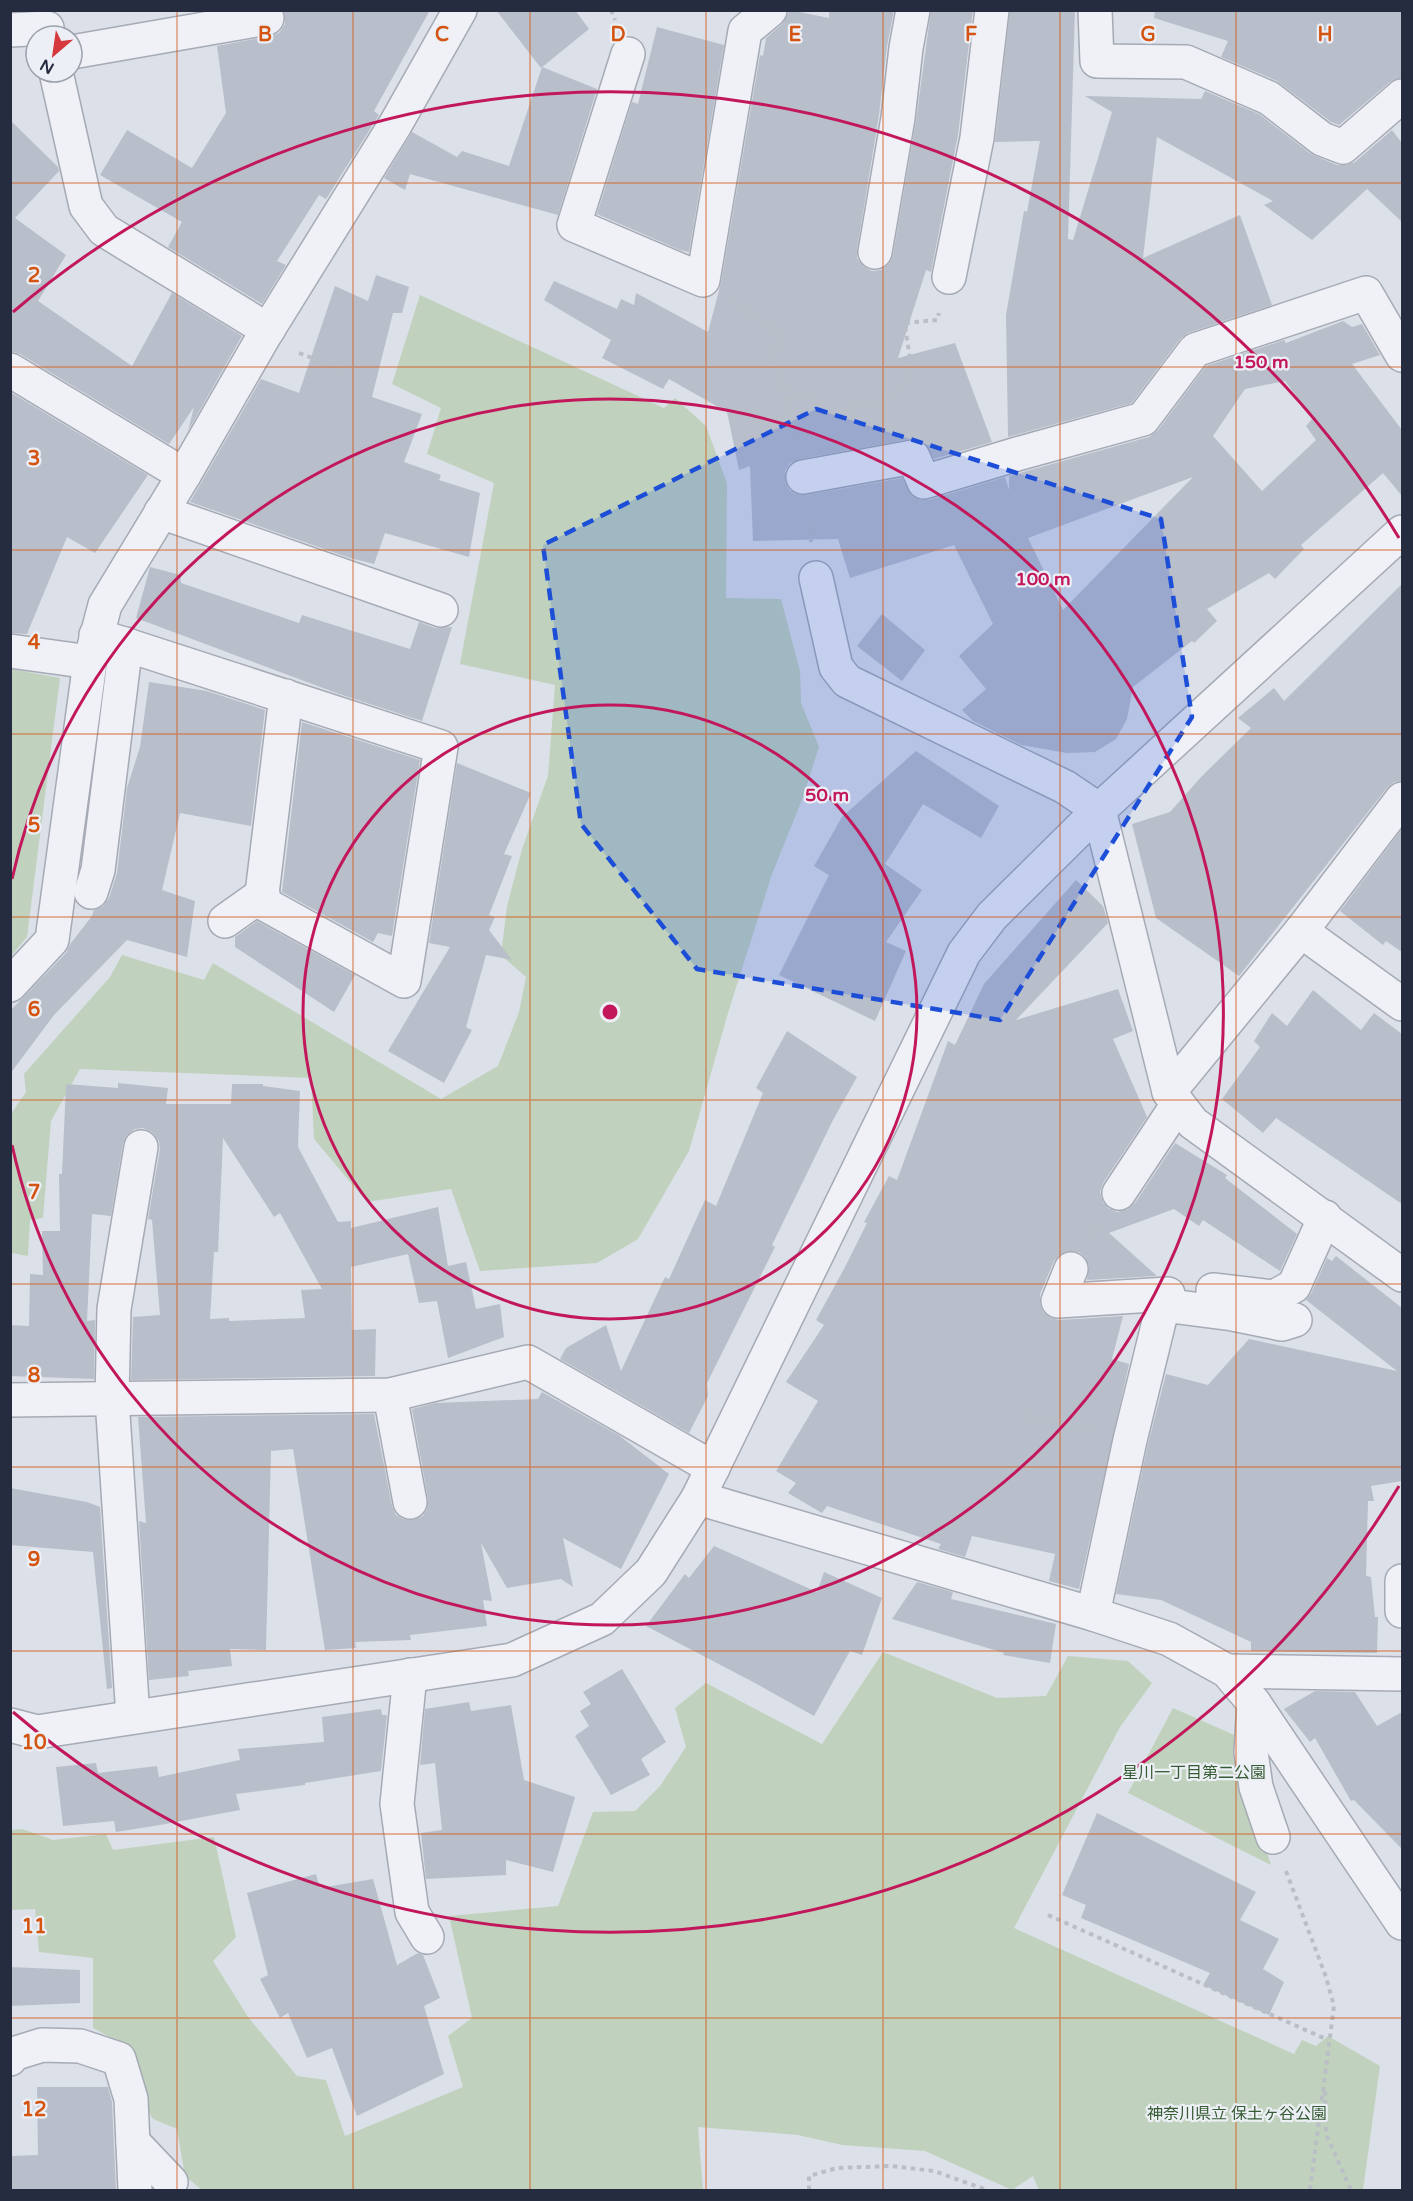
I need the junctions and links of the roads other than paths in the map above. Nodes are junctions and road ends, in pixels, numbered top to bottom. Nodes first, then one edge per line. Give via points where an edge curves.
1 (459, 10) edge
2 (770, 10) edge
3 (913, 10) edge
4 (992, 10) edge
5 (1095, 10) edge
6 (267, 18) dead end
7 (211, 22) edge
8 (84, 49) edge
9 (628, 54) dead end
10 (59, 84) edge
11 (1402, 96) edge
12 (875, 252) dead end
13 (949, 277) road end
14 (266, 333) junction
15 (1402, 355) edge
16 (10, 370) edge
17 (184, 475) junction
18 (803, 477) road end
19 (161, 512) junction
20 (1402, 532) edge
21 (816, 578) road end
22 (441, 610) dead end
23 (104, 647) junction
24 (10, 651) edge
25 (286, 696) junction
26 (1402, 799) edge
27 (1098, 810) junction
28 (91, 892) dead end
29 (262, 894) junction
30 (225, 921) dead end
31 (1301, 931) junction
32 (10, 986) edge
33 (1402, 1005) edge
34 (1174, 1098) junction
35 (141, 1147) dead end
36 (1119, 1193) road end
37 (1325, 1217) junction
38 (1071, 1269) road end
39 (1402, 1275) edge
40 (1165, 1299) junction
41 (1295, 1320) dead end
42 (390, 1395) junction
43 (112, 1399) junction
44 (10, 1400) edge
45 (713, 1468) junction
46 (698, 1498) junction
47 (410, 1502) dead end
48 (1402, 1581) edge
49 (1402, 1611) edge
50 (1093, 1614) junction
51 (1227, 1671) junction
52 (1402, 1674) edge
53 (410, 1675) junction
54 (1254, 1703) junction
55 (133, 1717) junction
56 (10, 1725) edge
57 (1273, 1837) road end
58 (1402, 1923) edge
59 (427, 1937) dead end
60 (12, 2056) edge
61 (133, 2142) junction
62 (171, 2182) dead end
63 (135, 2190) edge

1 - 14 street via 394,125
2 - 9 street via 745,31 703,280 574,225
3 - 12 street
4 - 13 street via 977,138
5 - 11 street via 1097,61 1186,62 1269,98 1322,140 1343,147
6 - 7 street
7 - 8 street
10 - 14 street via 86,206 104,230
14 - 17 street
15 - 18 street via 1366,293 1195,350 1143,419 924,482 913,457
16 - 17 street
17 - 19 street
19 - 22 street
19 - 23 street via 105,605
20 - 27 street
21 - 27 street via 836,667 847,681 1065,787
23 - 24 street
23 - 25 street
23 - 28 street via 98,870
23 - 32 street via 52,939
25 - 29 street
25 - 29 street via 441,747 404,981 261,902
26 - 31 street
27 - 34 street
27 - 45 street via 992,916 964,953
29 - 30 street
31 - 33 street
31 - 34 street
34 - 36 street
34 - 37 street via 1193,1123
35 - 43 street via 114,1309
37 - 39 street
37 - 40 street via 1294,1287 1274,1297 1171,1285
38 - 40 street via 1058,1301
40 - 41 street via 1282,1324
40 - 50 street via 1130,1437
42 - 43 street
42 - 45 street via 528,1362
42 - 47 street
43 - 44 street
43 - 55 street
45 - 46 street
46 - 50 street
46 - 53 street via 651,1572 602,1619 512,1660
48 - 49 street
50 - 51 street via 1169,1639
51 - 52 street
51 - 54 street
53 - 55 street
53 - 59 street via 397,1804 412,1912
54 - 57 street via 1251,1752 1256,1787
54 - 58 street
55 - 56 street via 37,1732
60 - 61 street via 42,2045 80,2046 119,2059 131,2098
61 - 62 street
61 - 63 street

